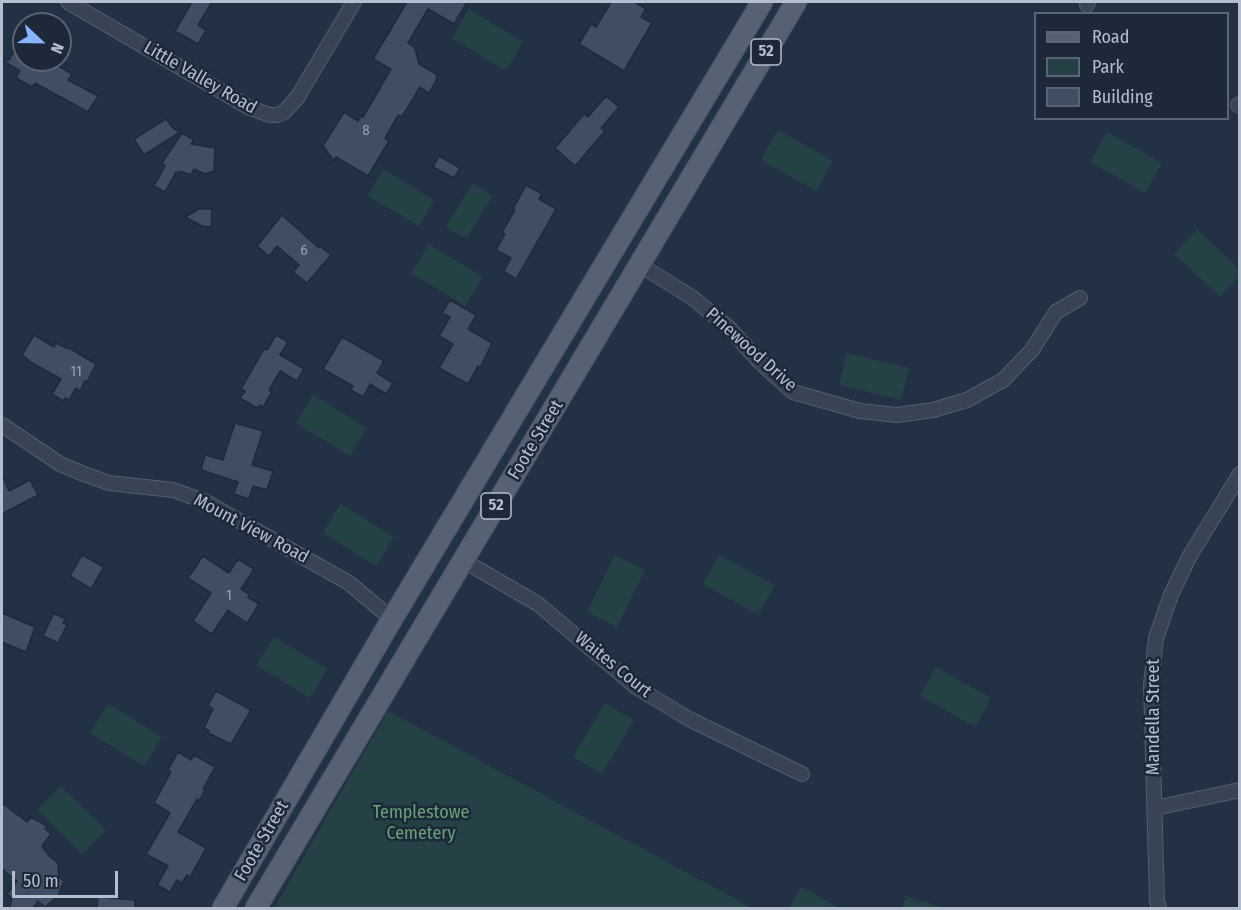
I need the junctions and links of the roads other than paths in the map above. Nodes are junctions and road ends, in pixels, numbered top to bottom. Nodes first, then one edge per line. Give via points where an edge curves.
1 (68, 2) edge
2 (354, 2) edge
3 (762, 2) edge
4 (796, 2) edge
5 (640, 265) junction
6 (1080, 298) dead end
7 (513, 416) junction
8 (2, 425) edge
9 (540, 432) junction
10 (1239, 474) edge
11 (464, 561) junction
12 (392, 619) junction
13 (801, 774) dead end
14 (1239, 790) edge
15 (1155, 808) junction
16 (223, 909) edge
17 (256, 909) edge
18 (1159, 909) edge

1 - 2 street, Little Valley Road via 250,108 278,115 297,98
3 - 7 main road, Foote Street / 52
4 - 5 main road, Foote Street / 52
5 - 6 street, Pinewood Drive via 693,298 793,392 860,411 897,415 967,400 1003,380 1032,350 1056,312
5 - 9 main road, Foote Street / 52
7 - 9 main road
7 - 12 main road, Foote Street / 52
8 - 12 street, Mount View Road via 60,464 84,474 109,483 173,490 204,501 350,583
9 - 11 main road, Foote Street / 52
10 - 15 street, Mandella Street via 1189,557 1156,638 1151,685
11 - 13 street, Waites Court via 538,604 636,687 689,719
11 - 17 main road, Foote Street / 52
12 - 16 main road, Foote Street / 52
14 - 15 street
15 - 18 street, Mandella Street

